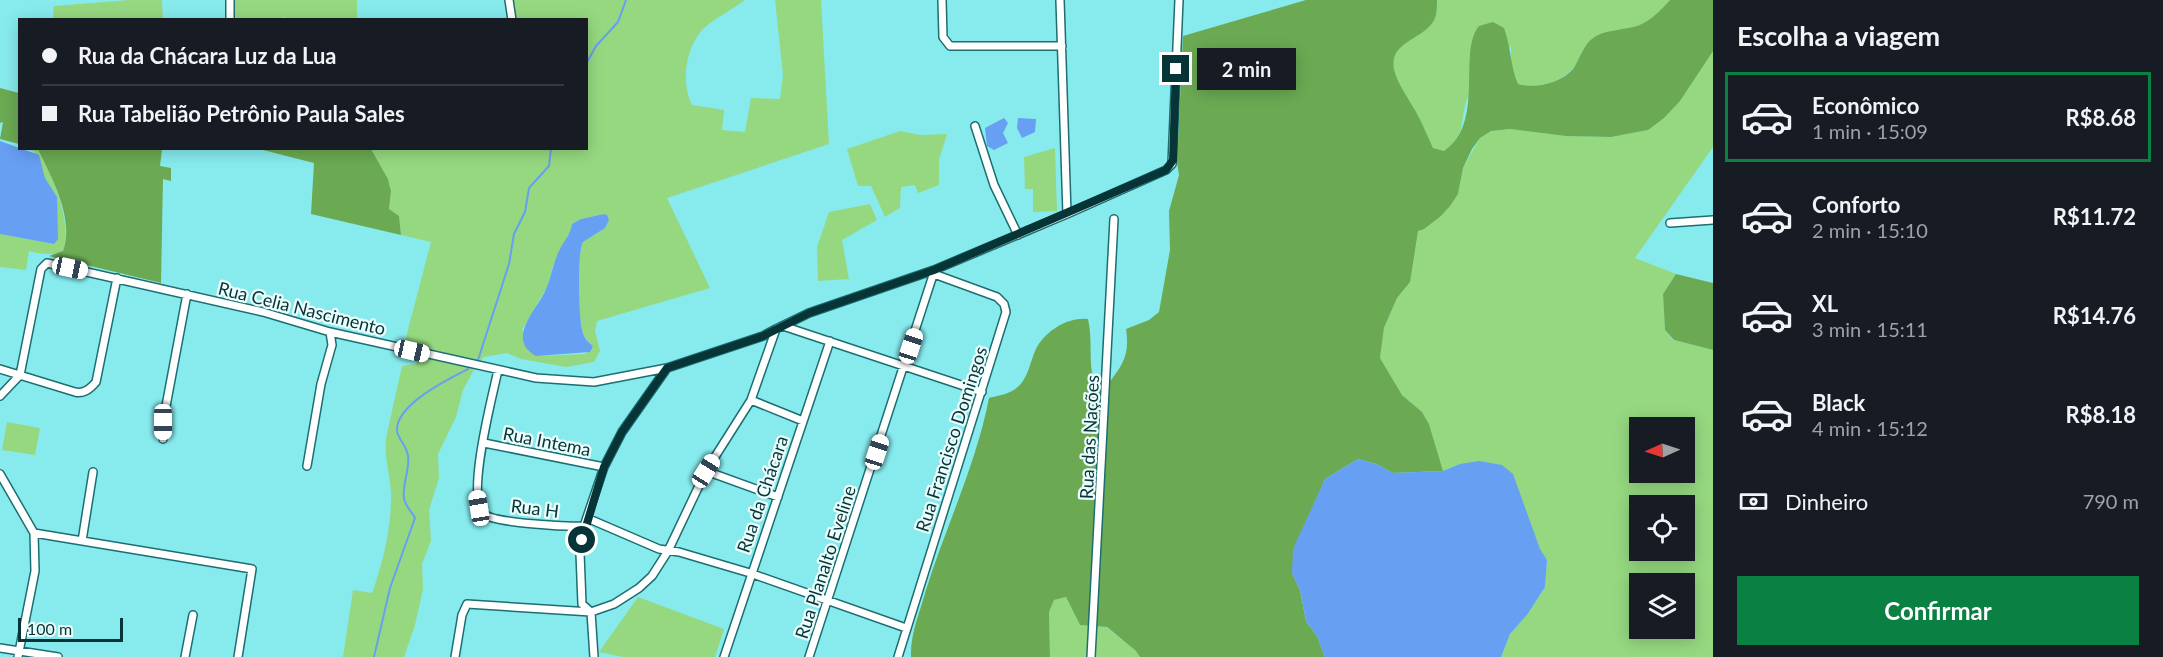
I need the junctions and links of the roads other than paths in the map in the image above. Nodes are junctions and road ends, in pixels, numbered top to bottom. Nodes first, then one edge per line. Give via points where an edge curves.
1 (230, 0) edge
2 (509, 0) edge
3 (1060, 0) edge
4 (1179, 0) edge
5 (942, 3) edge
6 (230, 18) edge
7 (512, 18) edge
8 (1062, 46) junction
9 (975, 126) dead end
10 (1066, 214) junction
11 (1114, 219) dead end
12 (1713, 220) edge
13 (1670, 223) dead end
14 (1018, 235) junction
15 (934, 272) junction
16 (117, 278) junction
17 (187, 294) junction
18 (779, 328) junction
19 (330, 332) junction
20 (830, 341) junction
21 (905, 367) junction
22 (667, 368) junction
23 (0, 369) edge
24 (498, 370) junction
25 (20, 375) junction
26 (982, 392) junction
27 (0, 396) edge
28 (751, 400) junction
29 (803, 421) junction
30 (163, 439) dead end
31 (484, 443) junction
32 (307, 466) dead end
33 (604, 467) junction
34 (93, 471) dead end
35 (706, 471) junction
36 (0, 474) edge
37 (778, 497) junction
38 (587, 518) junction
39 (584, 526) junction
40 (34, 533) junction
41 (82, 541) junction
42 (668, 551) junction
43 (750, 573) junction
44 (829, 600) junction
45 (591, 612) junction
46 (193, 615) dead end
47 (906, 628) junction
48 (0, 648) edge
49 (19, 654) edge
50 (58, 657) edge
51 (185, 657) edge
52 (238, 657) edge
53 (455, 657) edge
54 (594, 657) edge
55 (724, 657) edge
56 (809, 657) edge
57 (898, 657) edge
58 (1091, 657) edge

1 - 6 street
2 - 7 street
3 - 8 street
4 - 10 street, Rua Celia Nascimento via 1173,160 1166,170
5 - 8 street via 943,37 950,46
8 - 10 street
9 - 14 street via 990,176
10 - 14 street, Rua Celia Nascimento
11 - 58 street, Rua das Nações
12 - 13 street
14 - 15 street, Rua Celia Nascimento
15 - 18 street, Rua Celia Nascimento via 809,313
15 - 21 street, Rua Planalto Eveline
15 - 26 street, Rua Francisco Domingos via 994,295 1005,304
16 - 17 street, Rua Celia Nascimento
16 - 25 street, Rua Celia Nascimento via 48,263 41,269
16 - 25 street via 96,382 82,394
17 - 19 street, Rua Celia Nascimento
17 - 30 street
18 - 20 street
18 - 22 street, Rua Celia Nascimento
18 - 28 street
19 - 24 street, Rua Celia Nascimento
19 - 32 street via 332,345
20 - 21 street
20 - 29 street, Rua da Chácara
21 - 26 street
21 - 44 street, Rua Planalto Eveline
22 - 24 street, Rua Celia Nascimento via 574,382
22 - 33 street via 622,432
23 - 25 street
24 - 31 street
25 - 27 street
26 - 47 street, Rua Francisco Domingos
28 - 29 street
28 - 35 street
29 - 37 street, Rua da Chácara
31 - 33 street, Rua Intema
31 - 39 street, Rua H via 477,494 483,514 553,526
33 - 38 street
34 - 41 street
35 - 37 street
35 - 42 street
36 - 40 street
37 - 43 street, Rua da Chácara
38 - 39 street
38 - 42 street
39 - 45 street via 580,553 582,604
40 - 41 street
40 - 49 street via 35,571
41 - 52 street via 252,569
42 - 43 street
42 - 45 street via 639,588 614,604
43 - 44 street
43 - 55 street, Rua da Chácara
44 - 47 street
44 - 56 street, Rua Planalto Eveline
45 - 53 street via 467,604
45 - 54 street
46 - 51 street
47 - 57 street, Rua Francisco Domingos
48 - 49 street
49 - 50 street

